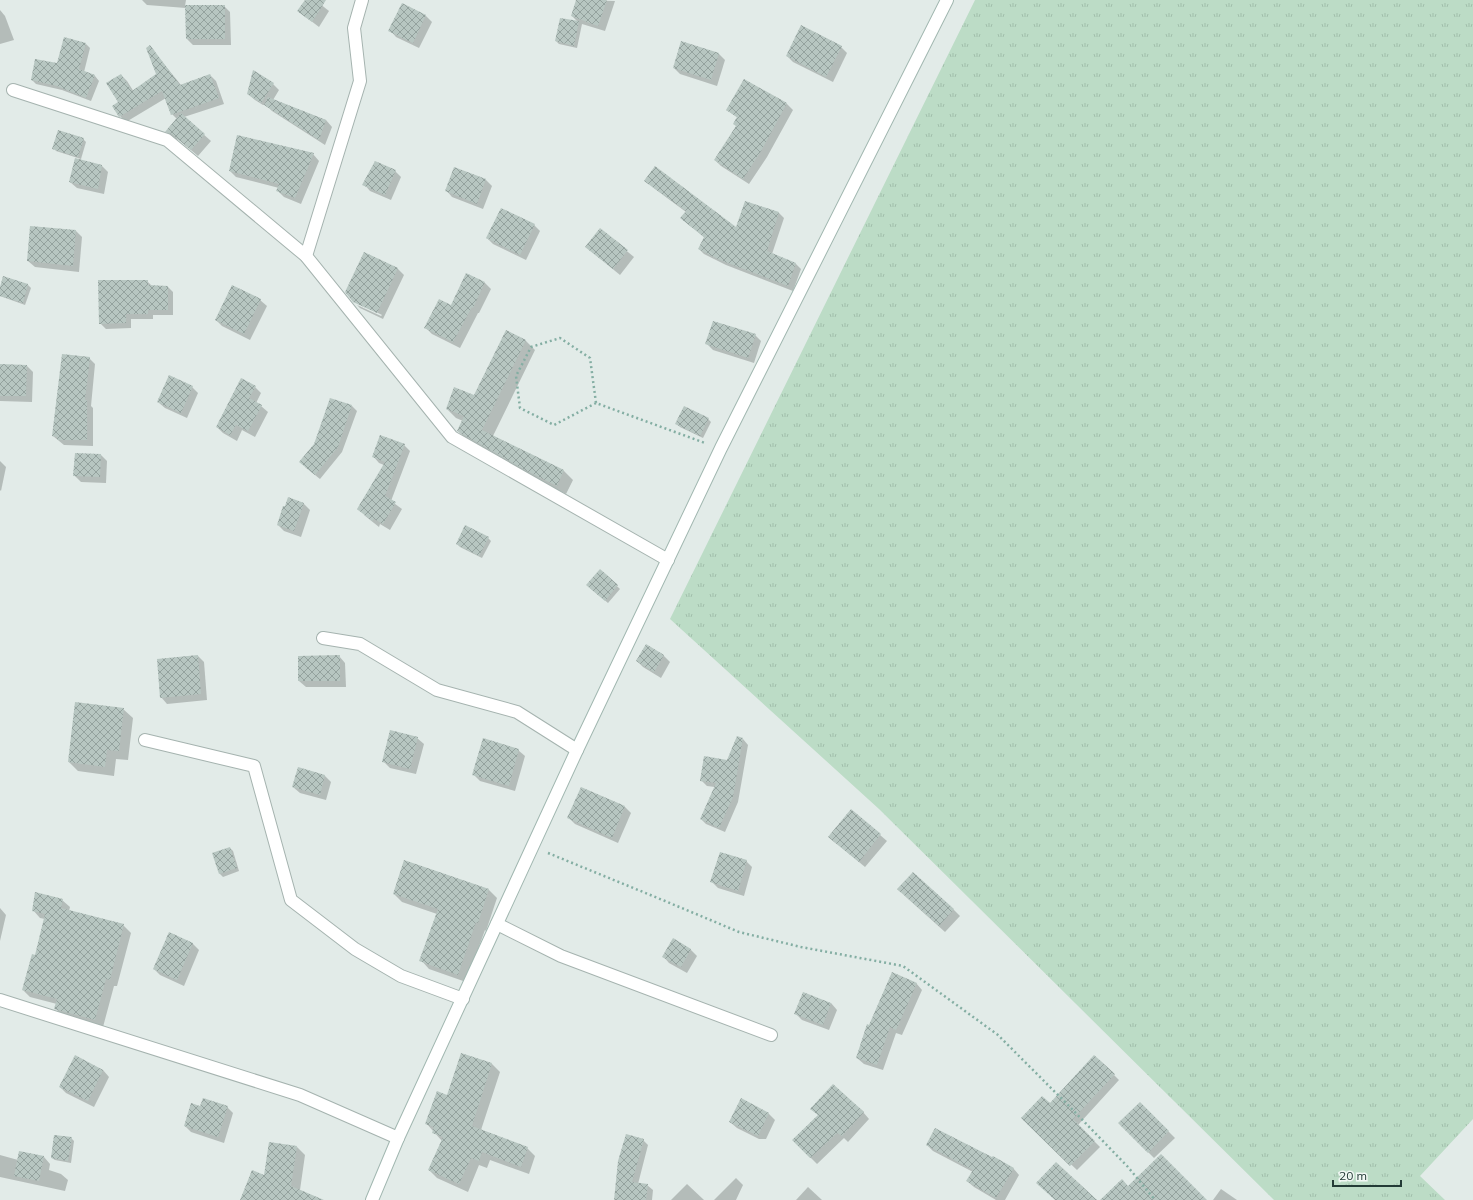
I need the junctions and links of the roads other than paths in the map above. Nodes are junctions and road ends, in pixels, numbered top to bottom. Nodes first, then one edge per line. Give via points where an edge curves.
1 (362, 0) edge
2 (947, 0) edge
3 (13, 90) dead end
4 (306, 256) junction
5 (668, 560) junction
6 (323, 638) dead end
7 (145, 740) dead end
8 (577, 750) junction
9 (497, 924) junction
10 (463, 999) junction
11 (0, 1000) edge
12 (771, 1035) dead end
13 (398, 1138) junction
14 (372, 1200) edge

1 - 4 street via 354,28 360,81
2 - 5 street via 720,448
3 - 4 street via 167,140
4 - 5 street via 452,437
5 - 8 street
6 - 8 street via 360,644 437,690 517,712
7 - 10 street via 254,766 291,900 355,949 401,976
8 - 9 street
9 - 10 street
9 - 12 street via 561,956
10 - 13 street
11 - 13 street via 300,1096
13 - 14 street

